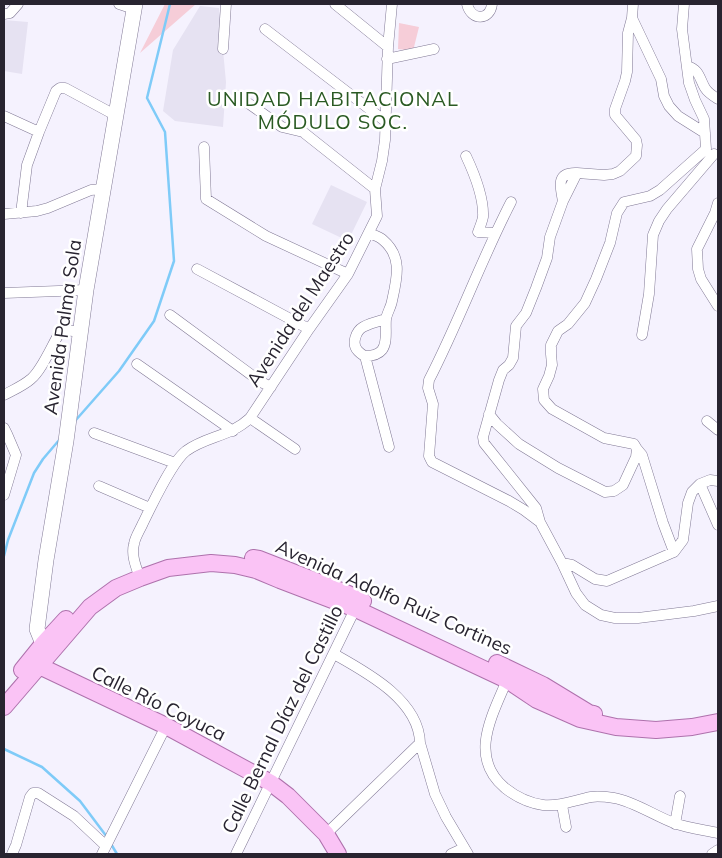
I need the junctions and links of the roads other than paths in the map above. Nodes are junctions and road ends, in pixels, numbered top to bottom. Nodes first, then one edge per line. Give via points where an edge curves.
1 (18, 4) edge
2 (119, 4) edge
3 (226, 4) edge
4 (335, 4) edge
5 (392, 4) edge
6 (467, 4) edge
7 (492, 4) edge
8 (633, 4) edge
9 (684, 4) edge
10 (135, 6) edge
11 (7, 14) edge
12 (632, 18) junction
13 (265, 29) dead end
14 (388, 46) junction
15 (223, 49) dead end
16 (434, 49) dead end
17 (387, 59) junction
18 (687, 66) junction
19 (238, 96) dead end
20 (718, 99) edge
21 (115, 115) junction
22 (4, 116) edge
23 (385, 121) junction
24 (39, 132) junction
25 (705, 133) junction
26 (204, 147) dead end
27 (712, 153) edge
28 (466, 156) dead end
29 (376, 188) junction
30 (103, 189) junction
31 (511, 202) dead end
32 (718, 203) edge
33 (21, 213) junction
34 (4, 214) edge
35 (369, 233) junction
36 (495, 233) junction
37 (197, 269) dead end
38 (348, 274) junction
39 (86, 290) junction
40 (4, 293) edge
41 (718, 306) edge
42 (170, 315) dead end
43 (386, 318) junction
44 (309, 330) junction
45 (80, 332) junction
46 (642, 334) dead end
47 (365, 356) junction
48 (137, 364) dead end
49 (271, 386) junction
50 (4, 395) edge
51 (490, 414) junction
52 (250, 418) junction
53 (707, 421) dead end
54 (4, 428) edge
55 (718, 430) edge
56 (233, 431) junction
57 (94, 433) dead end
58 (389, 447) dead end
59 (295, 450) dead end
60 (637, 450) junction
61 (175, 463) junction
62 (718, 481) edge
63 (700, 484) junction
64 (99, 486) dead end
65 (4, 495) edge
66 (150, 508) junction
67 (540, 522) junction
68 (718, 525) edge
69 (674, 552) junction
70 (562, 563) junction
71 (138, 572) junction
72 (357, 604) junction
73 (718, 606) edge
74 (48, 647) junction
75 (334, 654) junction
76 (34, 664) junction
77 (507, 680) junction
78 (5, 699) edge
79 (718, 712) edge
80 (718, 722) edge
81 (166, 726) junction
82 (420, 743) junction
83 (271, 783) junction
84 (680, 796) dead end
85 (562, 805) junction
86 (675, 824) junction
87 (566, 826) dead end
88 (718, 832) edge
89 (326, 834) junction
90 (105, 847) edge
91 (466, 851) edge
92 (12, 854) edge
93 (236, 854) edge
94 (338, 854) edge
95 (451, 854) edge

1 - 11 street
2 - 10 street
3 - 15 street
4 - 14 street
5 - 14 street, Avenida del Maestro
6 - 7 street via 472,14 479,17 486,15
8 - 12 street
9 - 18 street via 682,29
10 - 21 street, Avenida Palma Sola
12 - 25 street via 670,106 678,116
12 - 51 street via 628,33 627,72 614,109 615,115 636,140 636,156 613,174 564,175 560,184 563,202 550,237 547,258 526,313 516,326 512,358 499,380
13 - 23 street
14 - 17 street, Avenida del Maestro
16 - 17 street
17 - 23 street, Avenida del Maestro
18 - 20 street via 694,68 706,90
18 - 25 street via 689,83 704,119
19 - 29 street via 282,127 303,132
21 - 24 street via 60,88
21 - 30 street, Avenida Palma Sola
22 - 24 street
23 - 29 street, Avenida del Maestro via 385,140
24 - 33 street via 27,166
25 - 27 street
26 - 38 street via 206,199 266,236
27 - 46 street via 667,209 656,228
27 - 60 street via 650,196 624,202 617,213 610,243 585,303 558,331 551,345 552,365 543,390 544,400 552,409 604,438 634,444
28 - 36 street via 481,198 483,218 478,232
29 - 35 street, Avenida del Maestro via 377,216
30 - 33 street via 90,190 48,208
30 - 39 street, Avenida Palma Sola
31 - 36 street
32 - 41 street via 697,249 697,258 701,279
33 - 34 street
35 - 38 street, Avenida del Maestro
35 - 43 street via 382,239 396,256 398,266
36 - 67 street via 429,380 433,404 429,456 432,462 509,501
37 - 44 street
38 - 44 street, Avenida del Maestro
39 - 40 street
39 - 45 street, Avenida Palma Sola
42 - 49 street
43 - 47 street via 383,349
43 - 47 street via 362,327 357,334 355,346
44 - 49 street, Avenida del Maestro
45 - 50 street via 60,332 36,375
45 - 74 street, Avenida Palma Sola via 37,630
47 - 58 street
48 - 56 street
49 - 52 street, Avenida del Maestro
51 - 60 street via 519,444 605,492 623,485
51 - 67 street via 484,443 536,508
52 - 56 street, Avenida del Maestro
52 - 59 street
53 - 55 street
54 - 65 street via 16,455
56 - 61 street, Avenida del Maestro via 185,451
57 - 61 street
60 - 69 street via 642,455
61 - 66 street, Avenida del Maestro
62 - 63 street
63 - 68 street
63 - 69 street via 692,492 683,540
64 - 66 street
66 - 71 street, Avenida del Maestro via 134,542
67 - 70 street
69 - 70 street via 607,581 595,579 572,565
70 - 73 street via 576,593 601,615 638,618
71 - 72 main road, Avenida Adolfo Ruiz Cortines via 169,558 212,554 240,556 346,593
71 - 74 main road, Avenida Adolfo Ruiz Cortines via 90,607
72 - 75 street, Calle Bernal Díaz del Castillo
72 - 77 main road, Avenida Adolfo Ruiz Cortines
72 - 79 main road, Avenida Adolfo Ruiz Cortines via 543,685 589,713 651,721
74 - 76 main road, Avenida Adolfo Ruiz Cortines
75 - 82 street via 360,668 396,696 416,724
75 - 83 street, Calle Bernal Díaz del Castillo
76 - 78 main road, Avenida Adolfo Ruiz Cortines
76 - 81 main road, Calle Río Coyuca
77 - 80 main road, Avenida Adolfo Ruiz Cortines via 538,700 580,719 616,727 656,730
77 - 85 street via 487,730 486,756 490,771 508,791 526,800 543,805
81 - 83 main road, Calle Río Coyuca
81 - 90 street
82 - 89 street
82 - 91 street via 435,794
83 - 89 main road, Calle Río Coyuca
83 - 93 street, Calle Bernal Díaz del Castillo
84 - 86 street
85 - 86 street via 593,797 616,798
85 - 87 street
86 - 88 street
89 - 94 main road, Calle Río Coyuca
90 - 92 street via 74,816 33,793
91 - 95 street

